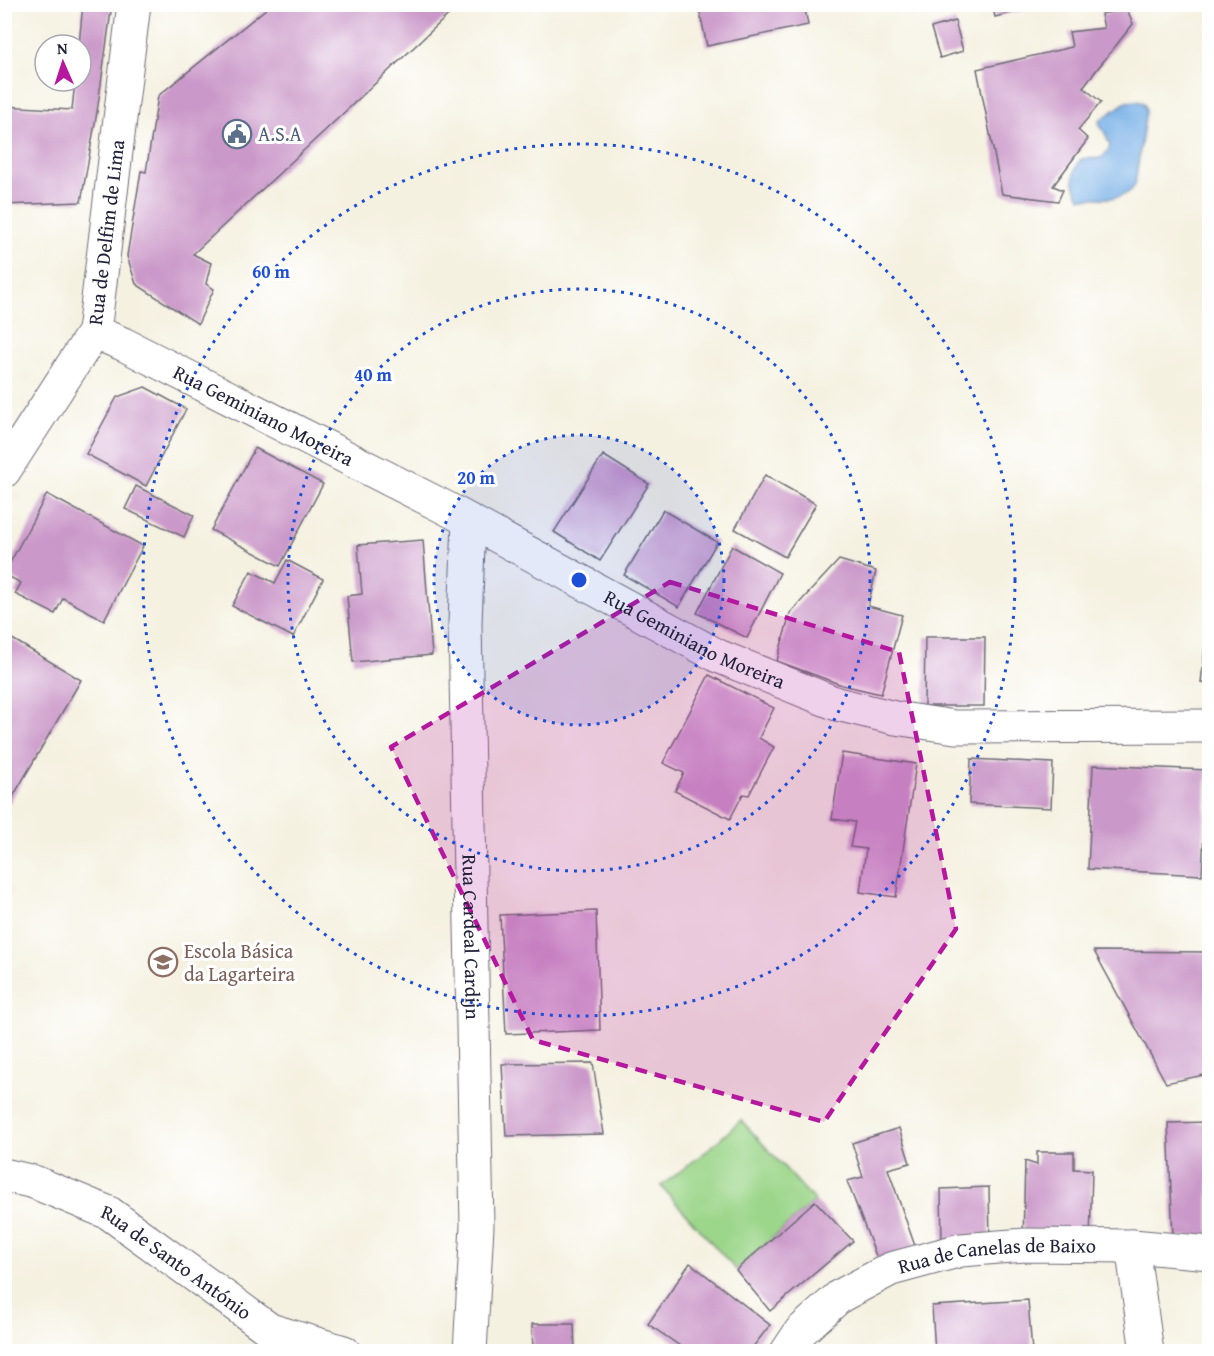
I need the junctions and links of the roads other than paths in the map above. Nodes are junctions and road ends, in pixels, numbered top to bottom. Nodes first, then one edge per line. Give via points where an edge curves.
1 (134, 4) edge
2 (94, 332) junction
3 (4, 471) edge
4 (469, 521) junction
5 (1209, 726) edge
6 (4, 1175) edge
7 (1132, 1246) junction
8 (1209, 1253) edge
9 (344, 1352) edge
10 (470, 1352) edge
11 (787, 1352) edge
12 (1147, 1352) edge

1 - 2 street, Rua de Delfim de Lima
2 - 3 street, Rua de Delfim de Lima
2 - 4 street, Rua Geminiano Moreira
4 - 5 street, Rua Geminiano Moreira via 718,656 837,704 955,727
4 - 10 street, Rua Cardeal Cardijn via 465,623 477,1227
6 - 9 street, Rua de Santo António via 34,1182 109,1213 270,1330
7 - 8 street, Rua de Canelas de Baixo
7 - 11 street, Rua de Canelas de Baixo via 1025,1245 961,1250 891,1269 840,1296 801,1331
7 - 12 street

